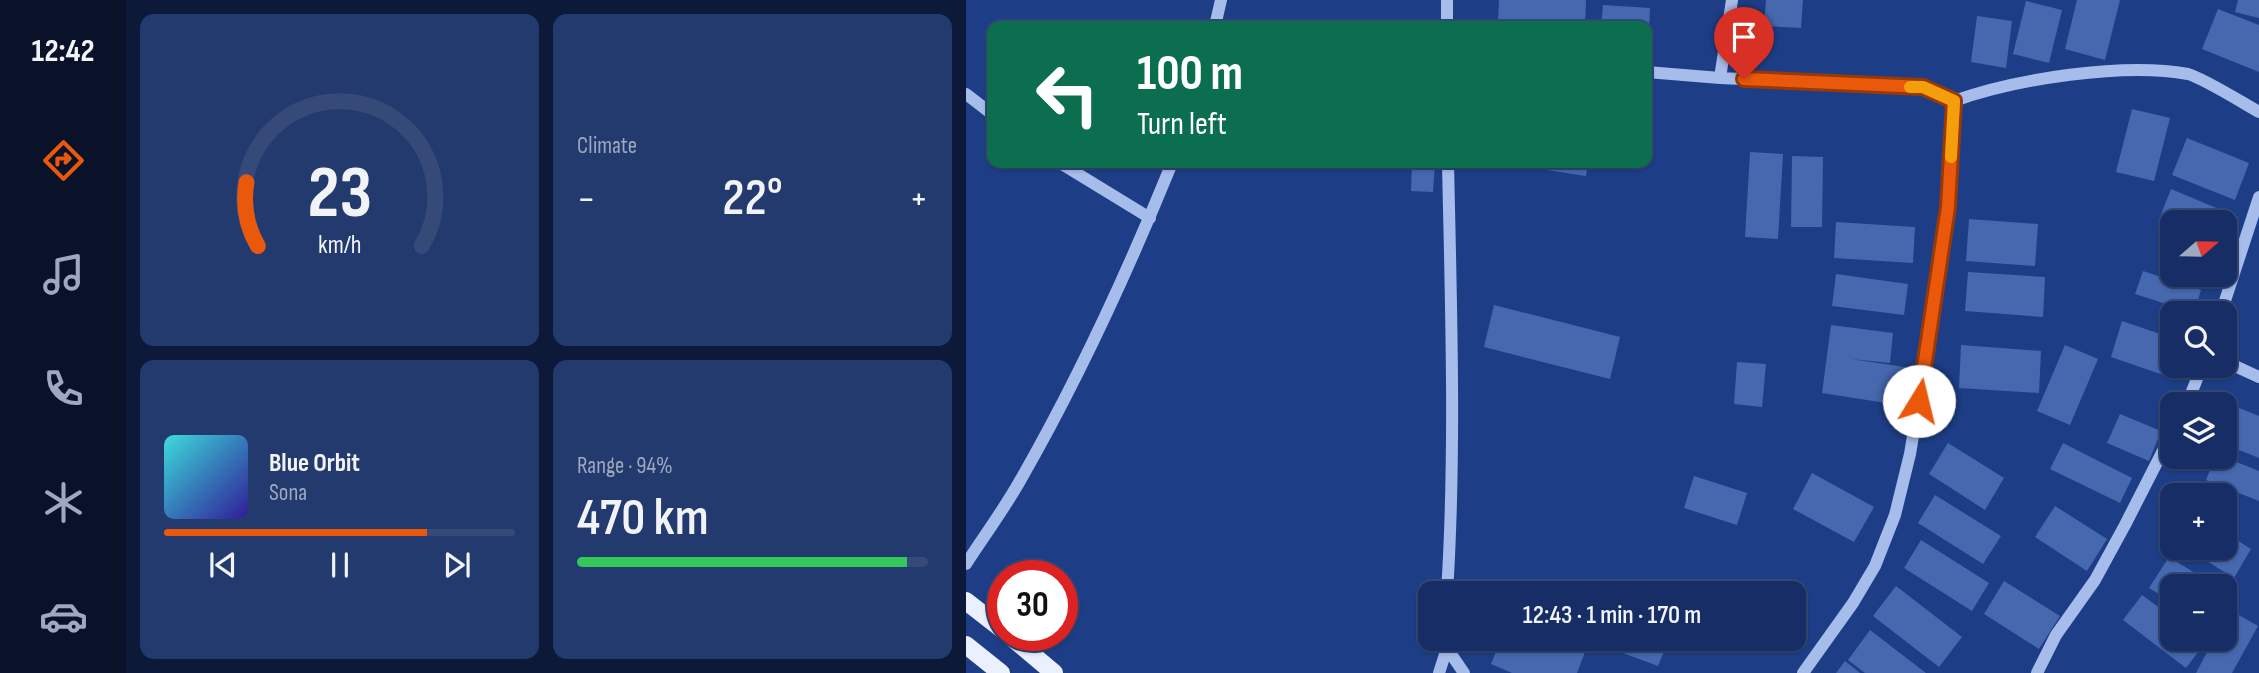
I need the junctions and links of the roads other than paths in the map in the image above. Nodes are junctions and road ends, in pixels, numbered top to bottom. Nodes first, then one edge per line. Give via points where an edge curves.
1 (1221, 0) edge
2 (1447, 0) edge
3 (1732, 0) edge
4 (1216, 21) edge
5 (1447, 21) edge
6 (1652, 72) edge
7 (1720, 78) junction
8 (966, 94) edge
9 (1954, 101) junction
10 (987, 110) edge
11 (2259, 112) edge
12 (1068, 168) edge
13 (1170, 168) edge
14 (1448, 168) edge
15 (2259, 197) edge
16 (1150, 218) junction
17 (2225, 301) edge
18 (2237, 367) edge
19 (2259, 377) edge
20 (2160, 456) edge
21 (966, 564) edge
22 (1448, 581) edge
23 (966, 601) edge
24 (987, 617) edge
25 (966, 645) edge
26 (1028, 651) edge
27 (1445, 651) edge
28 (1452, 651) edge
29 (1001, 673) edge
30 (1054, 673) edge
31 (1438, 673) edge
32 (1464, 673) edge
33 (1803, 673) edge
34 (2037, 673) edge

1 - 4 street
2 - 5 street
3 - 7 street
6 - 7 street
7 - 9 street via 1923,87
8 - 10 street
9 - 11 street via 2032,81 2150,71 2190,75
9 - 33 street via 1948,207 1932,321 1895,515 1875,566
12 - 16 street
13 - 16 street
14 - 22 street via 1452,460
15 - 17 street
16 - 21 street via 1079,372 1020,481
18 - 19 street
20 - 34 street via 2095,580 2056,635
23 - 24 main road
25 - 29 main road
26 - 30 main road
27 - 31 street
28 - 32 street

